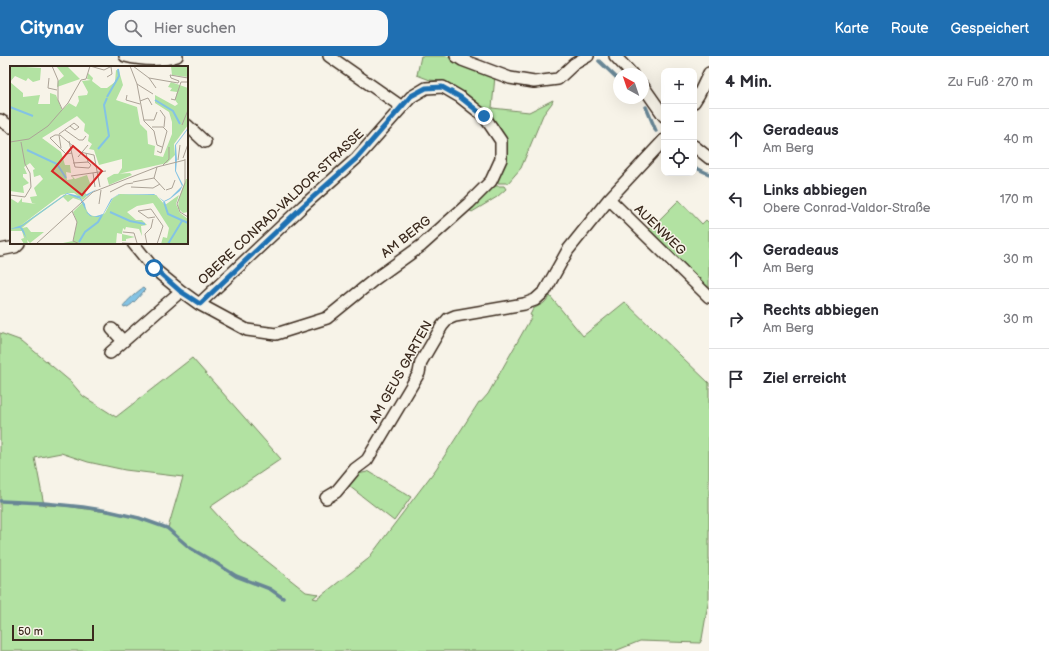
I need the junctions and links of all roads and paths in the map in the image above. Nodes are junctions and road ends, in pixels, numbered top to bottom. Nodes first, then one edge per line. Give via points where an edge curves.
1 (125, 56) edge
2 (329, 56) edge
3 (456, 56) edge
4 (588, 56) edge
5 (615, 56) edge
6 (169, 60) edge
7 (626, 68) edge
8 (709, 73) edge
9 (649, 95) edge
10 (697, 97) edge
11 (402, 107) junction
12 (661, 112) edge
13 (0, 120) edge
14 (10, 126) edge
15 (188, 126) edge
16 (205, 142) dead end
17 (661, 143) edge
18 (697, 148) edge
19 (709, 158) edge
20 (609, 199) junction
21 (18, 244) edge
22 (134, 244) edge
23 (0, 250) edge
24 (180, 291) junction
25 (709, 297) edge
26 (200, 304) junction
27 (112, 329) dead end
28 (123, 341) junction
29 (110, 352) dead end
30 (326, 498) dead end

1 - 6 street via 135,59
2 - 11 street
3 - 4 street via 510,78 534,82 558,79 574,64
5 - 7 street
8 - 10 street
9 - 12 street
11 - 26 street, OBERE CONRAD-VALDOR-STRASSE via 357,158
11 - 26 street, AM BERG via 411,96 426,88 442,87 484,116 500,141 501,159 491,181 421,246 327,318 276,334 247,330
13 - 14 street
15 - 16 street
17 - 20 street, AM GEUS GARTEN
18 - 19 street
20 - 25 street, AUENWEG
20 - 30 street, AM GEUS GARTEN via 568,250 545,290 535,300 448,319 367,460 355,469 336,492
21 - 23 street
22 - 24 street, AM BERG via 154,268
24 - 26 street, AM BERG
24 - 28 street
27 - 28 street
28 - 29 street

